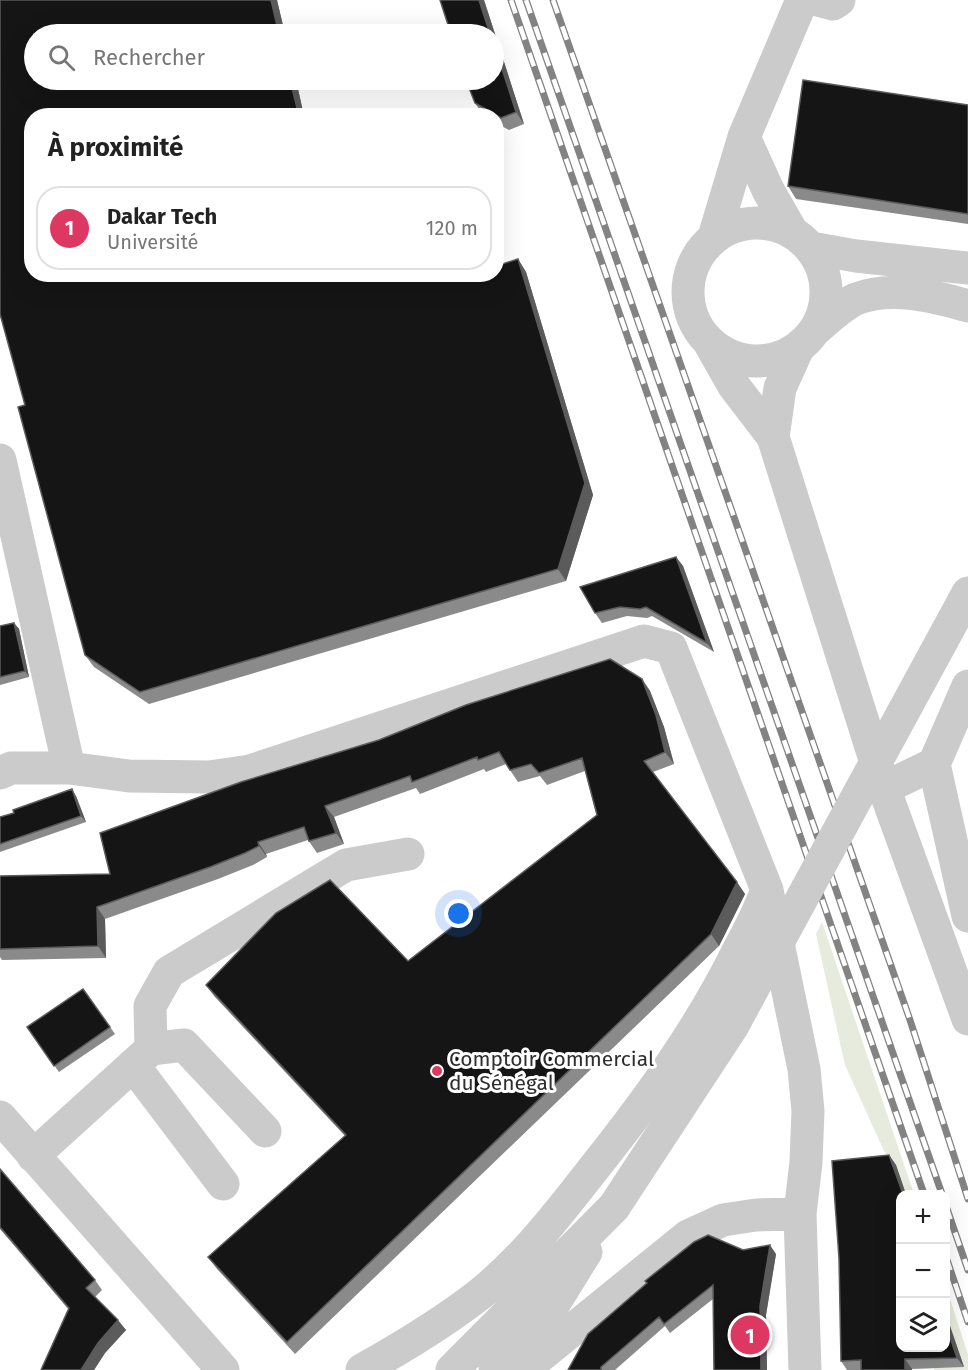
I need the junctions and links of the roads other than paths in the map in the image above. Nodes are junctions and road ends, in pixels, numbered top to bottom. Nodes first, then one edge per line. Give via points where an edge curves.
1 (802, 0) edge
2 (818, 0) edge
3 (839, 0) edge
4 (744, 137) junction
5 (714, 237) junction
6 (802, 240) junction
7 (968, 268) edge
8 (968, 306) edge
9 (806, 339) junction
10 (709, 342) junction
11 (773, 437) junction
12 (0, 460) edge
13 (965, 596) edge
14 (968, 686) edge
15 (934, 764) junction
16 (69, 768) junction
17 (0, 773) edge
18 (884, 788) junction
19 (408, 854) dead end
20 (767, 890) junction
21 (968, 916) edge
22 (968, 1019) edge
23 (142, 1057) junction
24 (1, 1120) edge
25 (264, 1131) dead end
26 (33, 1156) junction
27 (223, 1184) dead end
28 (800, 1214) junction
29 (543, 1295) junction
30 (223, 1370) edge
31 (362, 1370) edge
32 (452, 1370) edge
33 (495, 1370) edge
34 (523, 1370) edge
35 (805, 1370) edge

1 - 4 street
2 - 3 street via 833,4
4 - 5 street
4 - 6 street via 768,190
5 - 6 street via 755,222 780,226
5 - 10 street via 693,263 687,288 692,316
6 - 7 street via 856,256
6 - 9 street via 818,259 826,283 825,307
8 - 9 street via 925,295 897,293 858,298
9 - 10 street via 783,356 752,361 736,358
9 - 11 street via 780,388
10 - 11 street via 734,386
11 - 18 street
12 - 16 street
13 - 29 street, bridge via 732,1027 614,1207
14 - 15 street
15 - 18 street
15 - 21 street
16 - 17 street via 11,768
16 - 20 street via 129,776 209,777 250,771 644,641 671,648
18 - 22 street
19 - 23 street via 345,865 169,972 150,1006
20 - 28 street via 804,1069 808,1111
20 - 31 street via 717,993 652,1094 560,1213 481,1293 420,1337
23 - 25 street via 184,1046
23 - 26 street
23 - 27 street
24 - 26 street
26 - 30 street
28 - 34 street via 723,1220 688,1236
28 - 35 street
29 - 32 street
29 - 33 street

